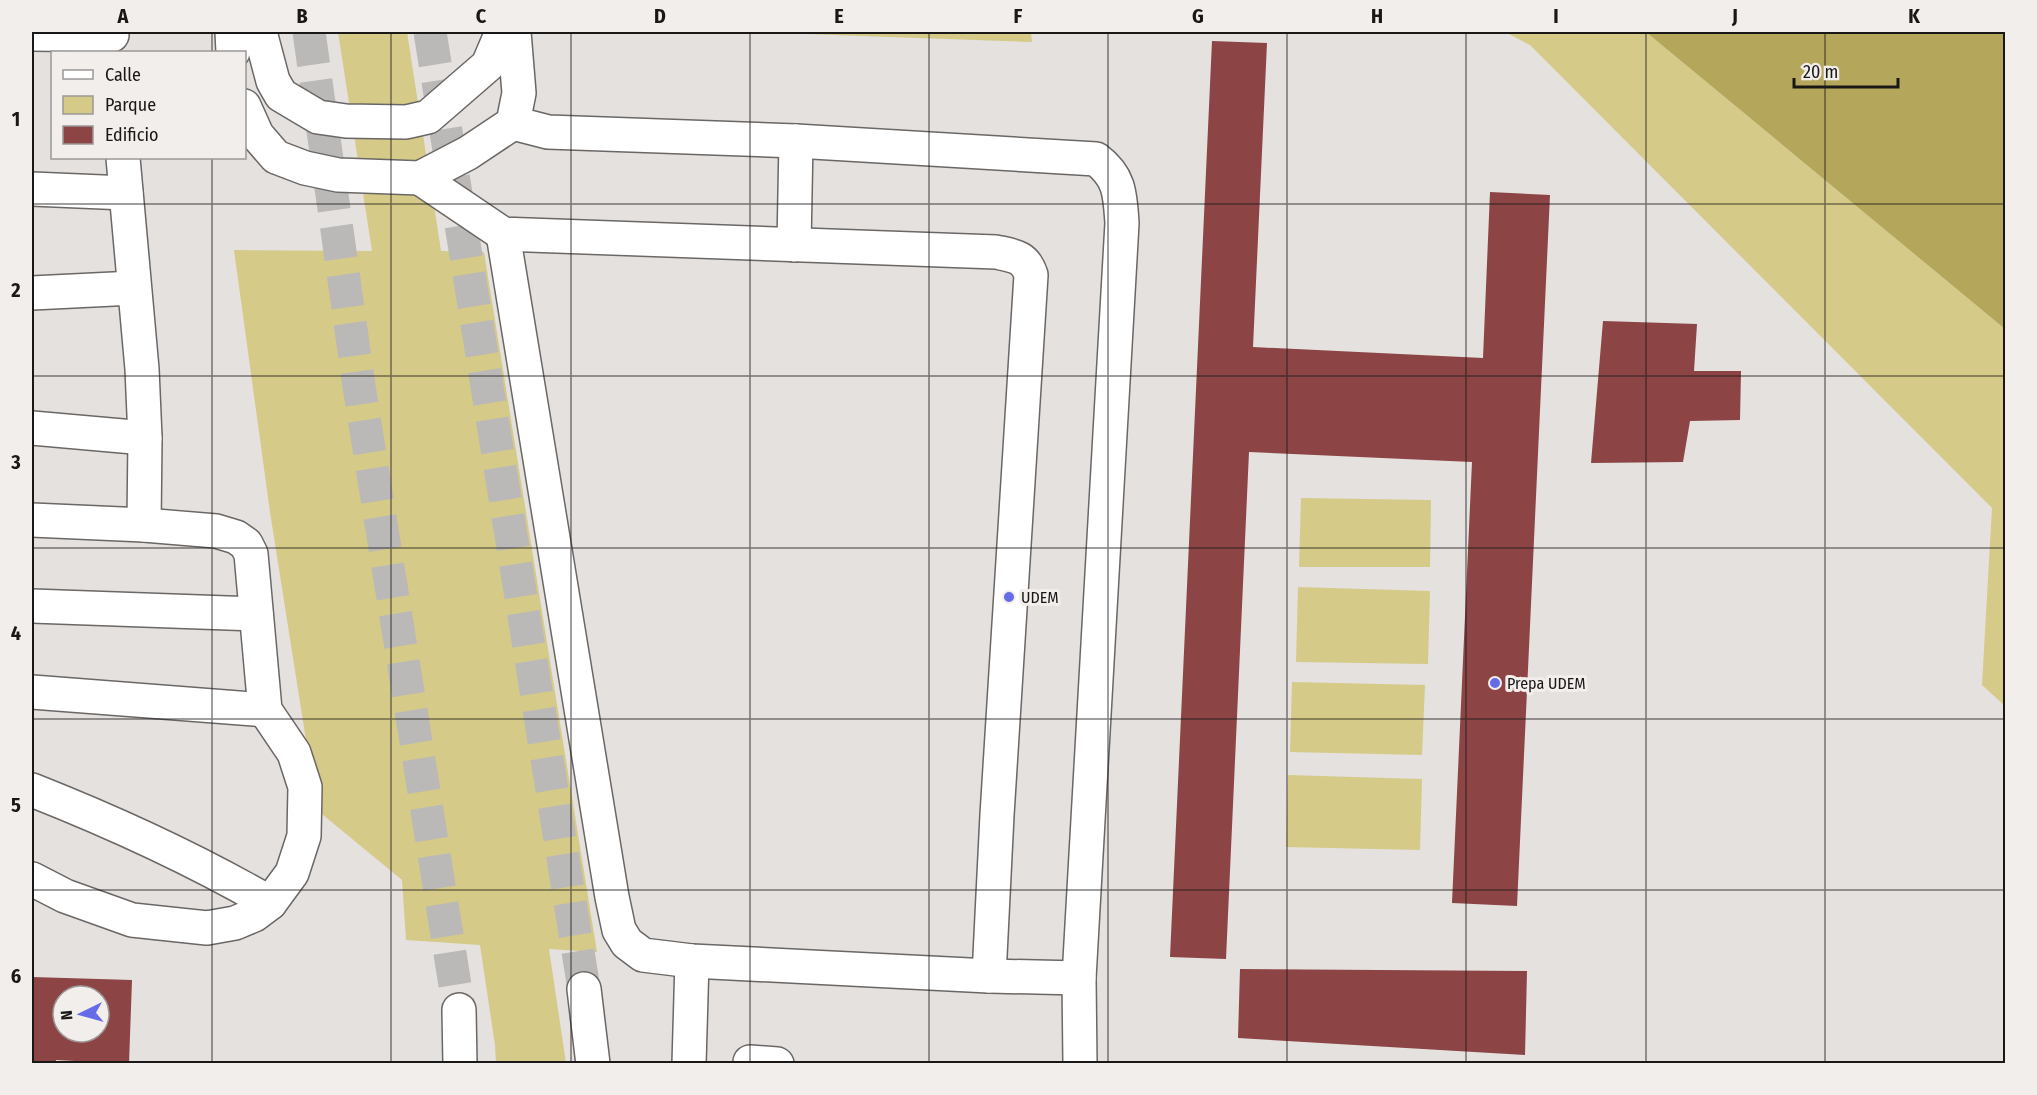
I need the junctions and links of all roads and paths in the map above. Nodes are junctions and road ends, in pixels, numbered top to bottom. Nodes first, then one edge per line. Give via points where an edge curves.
1 (232, 32) edge
2 (260, 32) edge
3 (502, 32) edge
4 (514, 32) edge
5 (32, 34) edge
6 (113, 40) edge
7 (233, 51) edge
8 (246, 110) edge
9 (513, 123) junction
10 (796, 141) junction
11 (123, 159) edge
12 (420, 178) junction
13 (32, 189) edge
14 (126, 193) junction
15 (503, 234) junction
16 (794, 245) junction
17 (134, 288) junction
18 (32, 293) edge
19 (32, 428) edge
20 (145, 438) junction
21 (32, 520) edge
22 (144, 525) junction
23 (32, 606) edge
24 (256, 614) junction
25 (32, 692) edge
26 (265, 710) junction
27 (32, 790) edge
28 (32, 879) edge
29 (270, 903) junction
30 (692, 961) junction
31 (989, 976) junction
32 (1079, 978) junction
33 (584, 989) tunnel mouth
34 (459, 1010) tunnel mouth
35 (460, 1064) edge
36 (593, 1064) edge
37 (689, 1064) edge
38 (1080, 1064) edge

1 - 7 street
2 - 3 street via 281,96 318,117 346,122 396,122 428,117 488,65
4 - 9 street via 519,93
5 - 6 street
8 - 12 street via 257,135 276,157 338,174
9 - 10 street via 548,132
9 - 12 street
10 - 16 street
10 - 32 street via 1096,159 1116,181 1122,223
11 - 14 street
12 - 15 street
13 - 14 street
14 - 17 street
15 - 16 street
15 - 30 street via 619,930 627,943 643,955
16 - 31 street via 996,252 1020,258 1031,275
17 - 18 street
17 - 20 street
19 - 20 street
20 - 22 street
21 - 22 street
22 - 24 street via 216,531 246,544 251,554
23 - 24 street
24 - 26 street
25 - 26 street
26 - 29 street via 294,753 305,787 304,836 292,873
27 - 29 street via 214,871
28 - 29 street via 65,896 132,920 172,926 207,928 235,923
30 - 31 street
30 - 37 street
31 - 32 street
32 - 38 street
33 - 36 street
34 - 35 street

